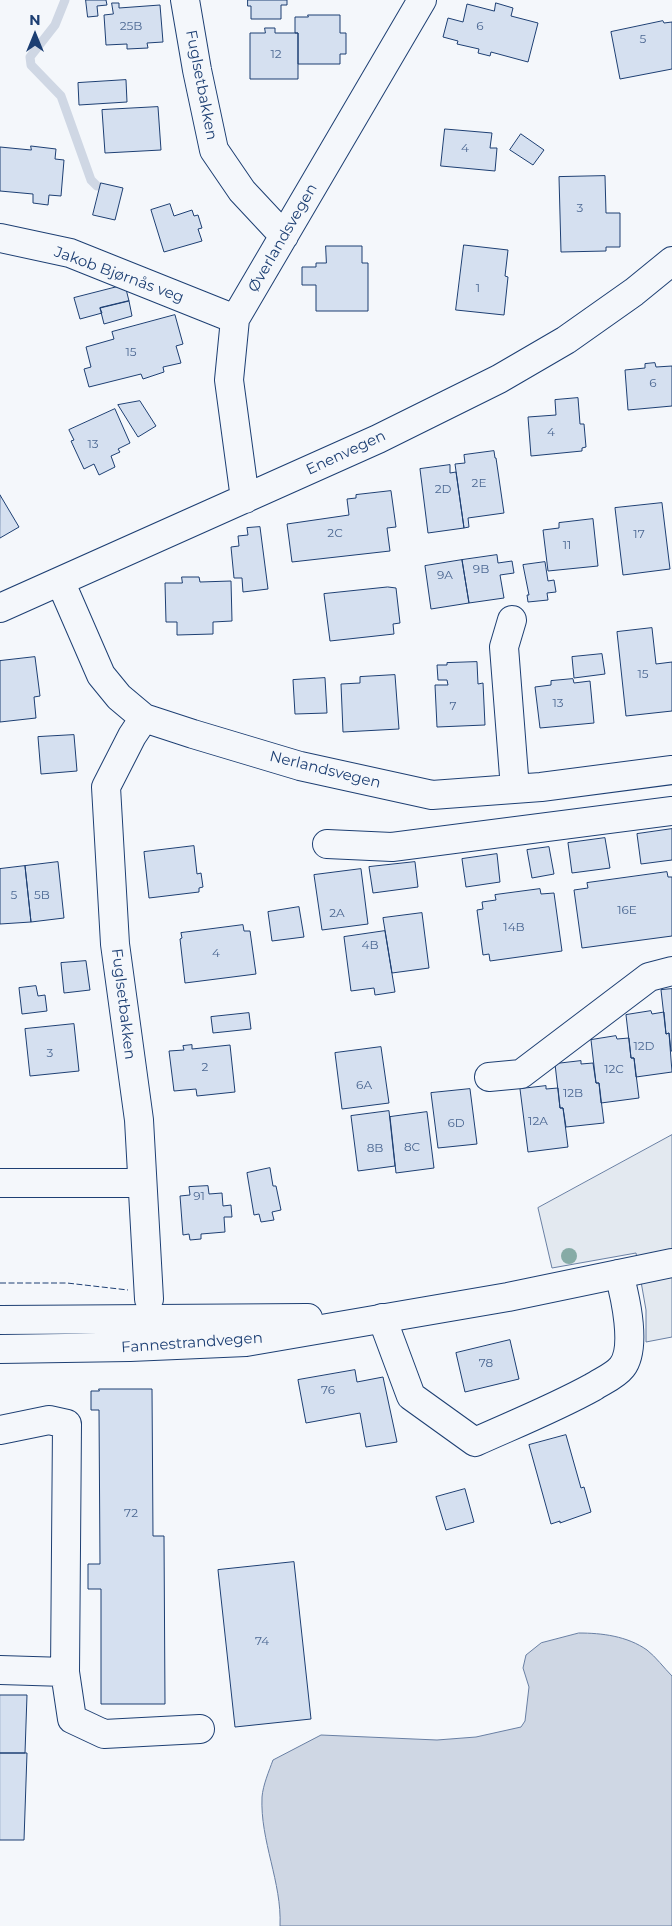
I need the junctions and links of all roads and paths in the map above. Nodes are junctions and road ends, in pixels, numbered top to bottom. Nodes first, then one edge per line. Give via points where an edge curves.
1 (185, 0) edge
2 (422, 0) edge
3 (284, 236) junction
4 (0, 238) edge
5 (672, 261) edge
6 (235, 320) junction
7 (245, 499) junction
8 (61, 583) junction
9 (0, 608) edge
10 (512, 620) dead end
11 (144, 718) junction
12 (672, 770) edge
13 (515, 789) junction
14 (672, 811) edge
15 (327, 844) dead end
16 (672, 971) edge
17 (489, 1077) dead end
18 (0, 1183) edge
19 (142, 1183) junction
20 (672, 1263) edge
21 (619, 1274) junction
22 (149, 1299) dead end
23 (382, 1318) junction
24 (0, 1320) edge
25 (0, 1349) edge
26 (0, 1430) edge
27 (0, 1670) edge
28 (65, 1672) junction
29 (200, 1729) dead end

1 - 3 main road, Fuglsetbakken via 214,150 242,191
2 - 3 main road, Øverlandsvegen
3 - 6 main road, Øverlandsvegen
4 - 6 main road, Jakob Bjørnås veg via 70,253
5 - 7 main road, Enenvegen via 566,340 499,378 378,439
6 - 7 main road, Øverlandsvegen via 229,380
7 - 8 main road, Enenvegen
8 - 9 main road, Enenvegen
8 - 11 main road, Nerlandsvegen via 101,675 119,697
10 - 13 main road via 504,647
11 - 13 main road, Nerlandsvegen via 300,766 432,795
11 - 19 main road, Fuglsetbakken via 106,787 116,944 139,1120
12 - 13 main road, Nerlandsvegen
14 - 15 main road via 392,847
16 - 17 main road via 649,977 521,1074
18 - 19 main road
19 - 22 main road, Fuglsetbakken
20 - 21 main road, Fannestrandvegen
21 - 23 main road, Fannestrandvegen
21 - 23 main road via 628,1314 628,1350 622,1367 572,1398 476,1442 411,1396
23 - 24 main road, Fannestrandvegen
23 - 25 main road, Fannestrandvegen via 246,1342
26 - 28 main road via 48,1420 67,1424
27 - 28 main road
28 - 29 main road via 72,1718 104,1734

